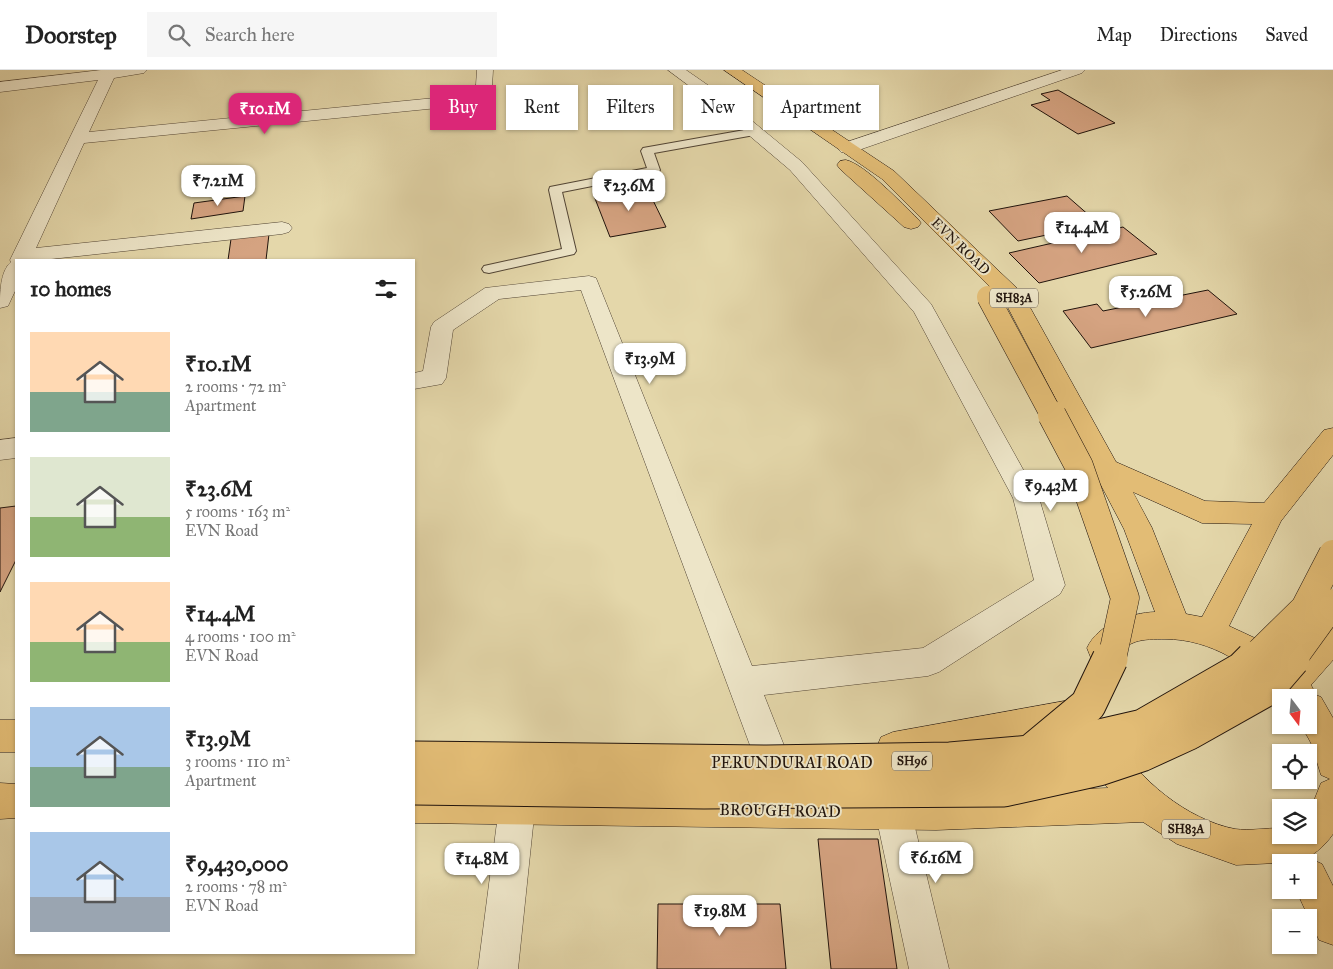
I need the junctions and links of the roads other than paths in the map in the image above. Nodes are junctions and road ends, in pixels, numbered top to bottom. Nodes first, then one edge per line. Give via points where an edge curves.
1 (139, 70) edge
2 (485, 70) edge
3 (676, 70) edge
4 (712, 70) edge
5 (732, 70) edge
6 (1077, 70) edge
7 (109, 72) edge
8 (0, 87) edge
9 (756, 132) junction
10 (78, 138) junction
11 (847, 148) junction
12 (282, 228) dead end
13 (924, 236) dead end
14 (20, 259) edge
15 (35, 259) edge
16 (489, 269) dead end
17 (15, 270) edge
18 (981, 290) dead end
19 (0, 302) edge
20 (415, 381) edge
21 (1333, 437) edge
22 (15, 448) edge
23 (0, 450) edge
24 (1106, 468) junction
25 (1271, 514) junction
26 (1333, 554) edge
27 (1333, 603) edge
28 (1175, 625) junction
29 (1210, 633) junction
30 (1333, 638) edge
31 (743, 682) junction
32 (1291, 689) edge
33 (1304, 689) edge
34 (1086, 713) junction
35 (1318, 725) edge
36 (0, 736) edge
37 (15, 736) edge
38 (415, 742) edge
39 (768, 748) junction
40 (1030, 753) junction
41 (0, 754) edge
42 (15, 754) edge
43 (415, 759) edge
44 (1333, 763) edge
45 (0, 783) edge
46 (15, 783) edge
47 (415, 788) edge
48 (0, 801) edge
49 (15, 801) edge
50 (1333, 801) edge
51 (1147, 804) junction
52 (415, 806) edge
53 (517, 807) junction
54 (893, 811) junction
55 (1304, 854) edge
56 (1272, 855) edge
57 (1317, 894) edge
58 (1333, 926) edge
59 (498, 969) edge
60 (929, 969) edge

1 - 7 street
2 - 10 street via 484,87 448,102
3 - 9 street
4 - 13 main road via 860,176
5 - 11 main road, EVN ROAD / SH83A
6 - 11 street
7 - 8 street
7 - 10 street
9 - 16 lane via 646,151 654,170 555,190 569,251
9 - 31 street via 796,166 923,309 1026,498 1050,584 928,662
10 - 14 street
11 - 24 main road, EVN ROAD / SH83A via 888,175 1014,298
12 - 15 street
17 - 19 street
18 - 40 main road, bridge via 1079,466 1124,598 1113,654 1088,705
20 - 31 street via 434,378 442,327 493,293 589,283
21 - 25 main road
22 - 23 street
24 - 25 main road via 1202,512
24 - 28 main road, EVN ROAD / SH83A via 1138,528
25 - 29 main road
26 - 40 main road, PERUNDURAI ROAD / SH96, bridge via 1305,608 1242,670 1142,726
27 - 47 main road, PERUNDURAI ROAD / SH96, bridge via 1267,688 1189,732 1141,754 1099,768 1004,790
28 - 29 main road, SH83A
28 - 34 main road, SH83A via 1140,627 1110,639 1092,661 1085,692
29 - 32 main road, SH83A via 1245,649
30 - 33 main road
31 - 39 street
34 - 39 main road, SH96 via 894,750
34 - 51 main road, SH83A via 1112,768
35 - 44 main road, SH83A via 1326,738
36 - 37 main road
38 - 39 main road, SH96
40 - 43 main road, PERUNDURAI ROAD / SH96, bridge via 950,760 767,763
41 - 42 main road
45 - 46 main road
48 - 49 main road
50 - 55 main road via 1313,832
51 - 54 main road, BROUGH ROAD
51 - 56 main road, SH83A via 1190,832
52 - 53 main road, BROUGH ROAD
53 - 54 main road, BROUGH ROAD
53 - 59 street
54 - 60 street
57 - 58 main road

